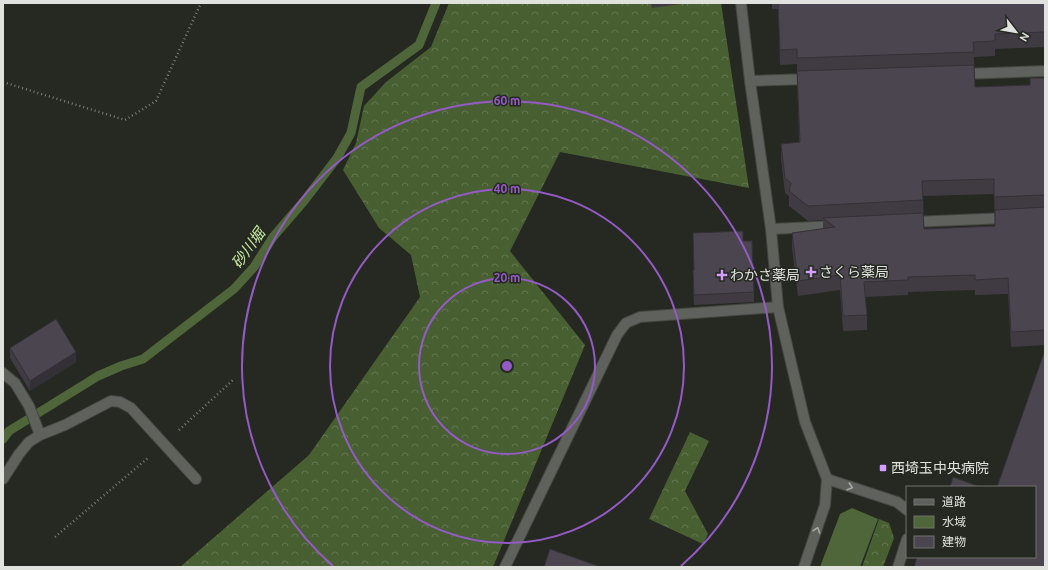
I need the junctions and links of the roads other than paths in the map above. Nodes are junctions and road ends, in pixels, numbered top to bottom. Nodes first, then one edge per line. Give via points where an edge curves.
1 (741, 3) edge
2 (1045, 71) edge
3 (951, 74) edge
4 (817, 79) edge
5 (750, 81) junction
6 (1014, 218) edge
7 (898, 223) edge
8 (843, 225) edge
9 (771, 229) junction
10 (778, 307) junction
11 (3, 373) edge
12 (38, 431) junction
13 (3, 479) edge
14 (196, 479) dead end
15 (827, 479) junction
16 (906, 509) edge
17 (906, 542) edge
18 (505, 567) edge
19 (804, 567) edge
20 (898, 567) edge

1 - 5 street
2 - 3 street
4 - 5 street
5 - 9 street
6 - 7 street
8 - 9 street
9 - 10 street
10 - 15 street via 805,422
10 - 18 street via 640,316 626,323 617,335
11 - 12 street via 15,382 29,406
12 - 13 street
12 - 14 street via 65,425 110,401 120,402 132,408
15 -> 16 street via 897,502
19 -> 15 street via 826,505
17 - 20 street

